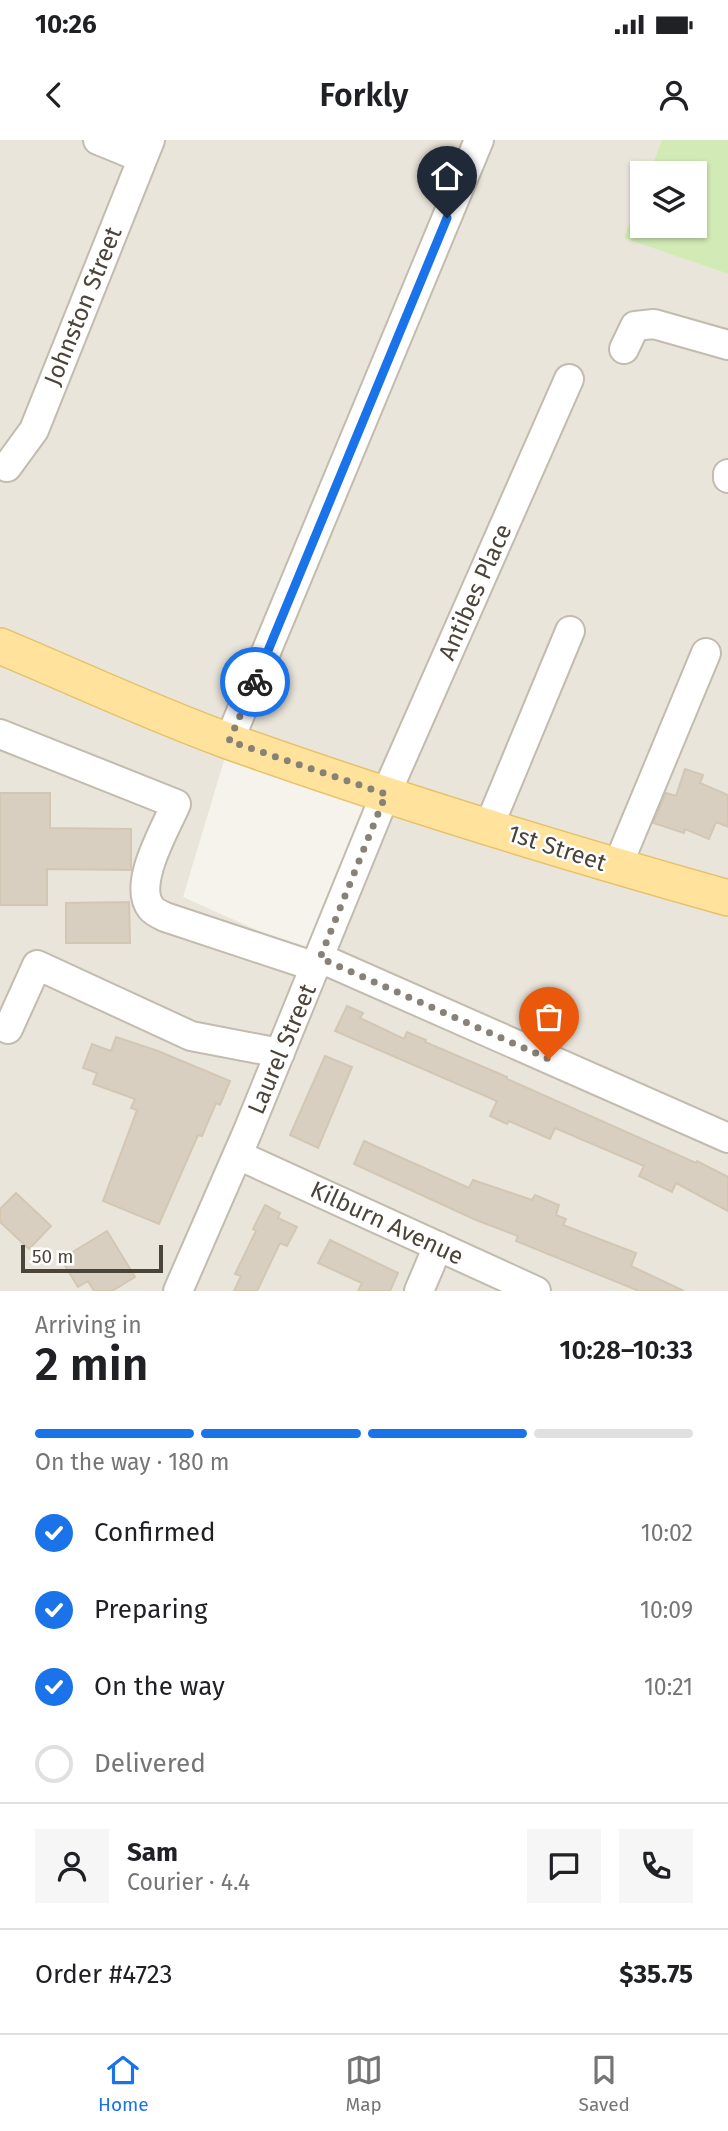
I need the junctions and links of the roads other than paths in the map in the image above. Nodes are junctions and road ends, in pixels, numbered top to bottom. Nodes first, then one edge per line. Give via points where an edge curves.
1 (99, 140) edge
2 (479, 140) edge
3 (146, 149) edge
4 (728, 345) edge
5 (624, 349) dead end
6 (569, 379) dead end
7 (7, 467) dead end
8 (570, 631) dead end
9 (0, 646) edge
10 (706, 653) dead end
11 (0, 734) edge
12 (229, 741) junction
13 (383, 799) junction
14 (489, 826) junction
15 (617, 867) junction
16 (728, 898) edge
17 (318, 963) junction
18 (8, 1029) dead end
19 (281, 1052) junction
20 (728, 1138) edge
21 (238, 1155) junction
22 (438, 1246) junction
23 (178, 1291) edge
24 (419, 1291) edge
25 (536, 1291) edge

1 - 3 street
2 - 12 street
3 - 7 street, Johnston Street via 34,430
4 - 5 street via 654,324 635,326
6 - 13 street, Antibes Place
8 - 14 street
9 - 12 main road, 1st Street
10 - 15 street
11 - 17 street via 176,804 148,869 146,896 151,909
12 - 13 main road, 1st Street
13 - 14 main road, 1st Street
13 - 17 street, Laurel Street
14 - 15 main road, 1st Street
15 - 16 main road, 1st Street
17 - 19 street, Laurel Street
17 - 20 street
18 - 19 street via 37,965 191,1036
19 - 21 street, Laurel Street
21 - 22 street, Kilburn Avenue
21 - 23 street, Laurel Street
22 - 24 street
22 - 25 street, Kilburn Avenue

